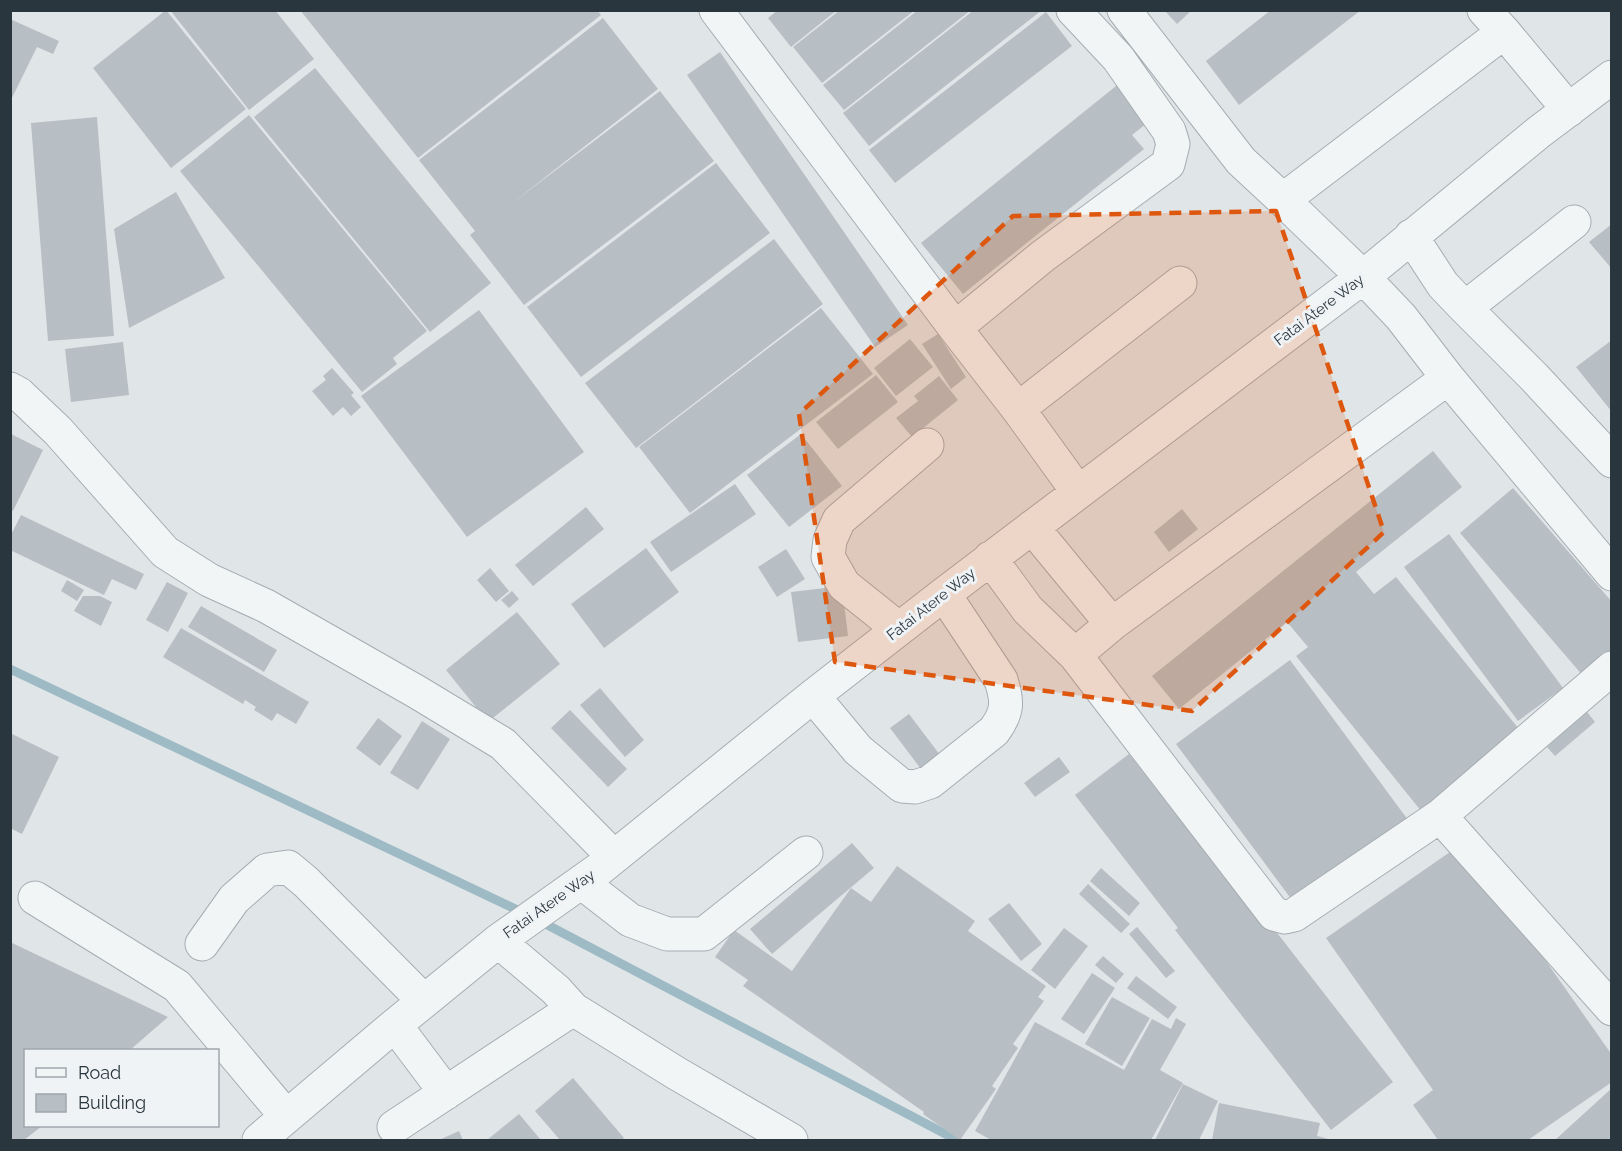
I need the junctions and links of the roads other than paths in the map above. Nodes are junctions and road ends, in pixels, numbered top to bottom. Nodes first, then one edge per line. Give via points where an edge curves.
1 (716, 10) edge
2 (1073, 10) edge
3 (1124, 10) edge
4 (1494, 21) edge
5 (1611, 78) edge
6 (1569, 110) junction
7 (1284, 200) junction
8 (1574, 222) dead end
9 (1412, 236) junction
10 (1364, 277) junction
11 (1180, 283) dead end
12 (1466, 308) junction
13 (955, 328) junction
14 (1448, 378) junction
15 (10, 388) edge
16 (1018, 409) junction
17 (927, 445) dead end
18 (1611, 461) edge
19 (1078, 492) junction
20 (1032, 527) junction
21 (990, 558) junction
22 (1611, 574) edge
23 (944, 594) junction
24 (1112, 624) junction
25 (899, 629) junction
26 (1075, 655) junction
27 (1611, 668) edge
28 (813, 696) junction
29 (1440, 816) junction
30 (806, 853) dead end
31 (614, 857) junction
32 (581, 882) junction
33 (35, 898) dead end
34 (498, 941) junction
35 (202, 944) dead end
36 (424, 1001) junction
37 (1611, 1009) edge
38 (573, 1010) junction
39 (395, 1025) junction
40 (446, 1094) junction
41 (286, 1116) junction
42 (394, 1127) dead end
43 (259, 1140) edge
44 (791, 1140) edge

1 - 13 street
2 - 13 street via 1118,58 1169,131 1173,144 1167,164 1042,256
3 - 7 street via 1242,161
4 - 6 street
4 - 7 street
5 - 6 street, Fatai Atere Way
6 - 9 street, Fatai Atere Way
7 - 10 street
8 - 12 street
9 - 10 street, Fatai Atere Way
9 - 12 street via 1443,285
10 - 14 street
10 - 19 street, Fatai Atere Way
11 - 16 street
12 - 18 street
13 - 16 street
14 - 22 street
14 - 24 street
15 - 31 street via 58,431 165,552 209,580 266,606 397,680 503,744
16 - 19 street
17 - 25 street via 839,520 830,540 828,557 844,585
19 - 20 street, Fatai Atere Way
20 - 21 street, Fatai Atere Way
20 - 24 street
21 - 23 street, Fatai Atere Way
21 - 26 street via 1028,610
23 - 25 street, Fatai Atere Way
23 - 28 street via 1001,680 1006,709 994,731 930,782 902,786 858,750
24 - 26 street
25 - 28 street, Fatai Atere Way
26 - 29 street via 1275,914 1294,915
27 - 29 street
28 - 31 street, Fatai Atere Way
29 - 37 street
30 - 32 street via 704,934 667,934 630,920
31 - 32 street, Fatai Atere Way
32 - 34 street, Fatai Atere Way
33 - 41 street via 177,986
34 - 36 street, Fatai Atere Way
34 - 38 street via 556,990
35 - 36 street via 234,899 267,870 288,867
36 - 39 street, Fatai Atere Way
38 - 40 street
38 - 44 street
39 - 40 street
39 - 41 street, Fatai Atere Way
40 - 42 street
41 - 43 street, Fatai Atere Way

